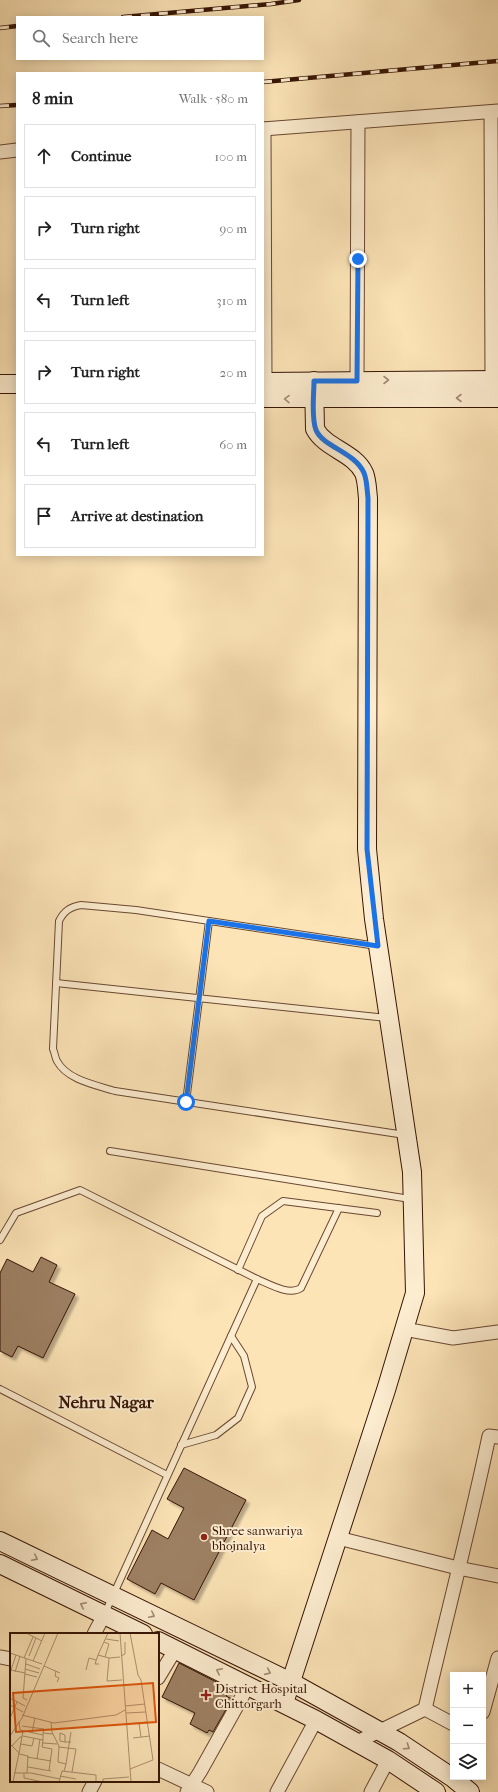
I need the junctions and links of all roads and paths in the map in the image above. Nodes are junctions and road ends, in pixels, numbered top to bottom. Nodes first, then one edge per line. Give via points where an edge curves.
1 (494, 111) edge
2 (358, 122) junction
3 (264, 129) edge
4 (16, 150) edge
5 (0, 152) edge
6 (495, 212) edge
7 (495, 380) edge
8 (314, 381) junction
9 (357, 381) junction
10 (0, 384) edge
11 (16, 384) edge
12 (264, 387) edge
13 (0, 396) edge
14 (16, 396) edge
15 (498, 398) edge
16 (314, 399) junction
17 (209, 921) junction
18 (378, 946) junction
19 (56, 983) junction
20 (199, 998) junction
21 (389, 1018) junction
22 (186, 1102) junction
23 (406, 1136) junction
24 (110, 1151) dead end
25 (412, 1200) junction
26 (339, 1208) junction
27 (377, 1213) dead end
28 (0, 1240) edge
29 (238, 1270) junction
30 (257, 1279) junction
31 (404, 1329) junction
32 (498, 1332) edge
33 (231, 1336) junction
34 (0, 1389) edge
35 (498, 1437) edge
36 (181, 1445) junction
37 (167, 1475) junction
38 (338, 1538) junction
39 (0, 1540) edge
40 (0, 1564) edge
41 (458, 1568) junction
42 (498, 1576) edge
43 (113, 1595) junction
44 (104, 1615) junction
45 (95, 1633) edge
46 (141, 1633) edge
47 (159, 1642) edge
48 (175, 1650) junction
49 (0, 1657) edge
50 (498, 1658) edge
51 (10, 1659) edge
52 (159, 1676) edge
53 (291, 1682) junction
54 (248, 1686) junction
55 (493, 1696) edge
56 (284, 1702) junction
57 (486, 1708) edge
58 (425, 1709) junction
59 (316, 1720) junction
60 (450, 1722) edge
61 (379, 1731) junction
62 (357, 1742) junction
63 (388, 1760) junction
64 (159, 1770) edge
65 (94, 1782) edge
66 (189, 1788) edge
67 (89, 1792) edge
68 (207, 1792) edge
69 (277, 1792) edge
70 (371, 1792) edge
71 (436, 1792) edge
72 (470, 1792) edge

1 - 2 street
1 - 6 street
2 - 3 street
2 - 9 street
3 - 12 street
4 - 5 street
6 - 7 street
9 -> 7 main road
8 - 9 main road
8 - 12 main road
8 - 16 main road
10 - 11 main road
16 -> 12 main road
13 - 14 main road
15 -> 16 main road
16 - 18 main road via 315,429 318,435 358,464 364,474 368,498 367,849
17 - 18 lane
17 - 19 lane via 136,910 74,906 67,910 59,921
17 - 20 lane
18 - 21 main road
19 - 20 lane
19 - 22 lane via 53,1049 57,1062 64,1070 75,1078 115,1091
20 - 21 lane
20 - 22 lane
21 - 23 main road
22 - 23 lane
23 - 25 main road via 412,1172
24 - 25 lane
25 - 31 main road via 415,1293
26 - 27 lane
26 - 29 lane via 283,1201 262,1216
26 - 30 lane via 301,1288 287,1290
28 - 29 lane via 16,1213 80,1190
29 - 30 lane
30 - 33 lane
31 - 32 street via 453,1338
31 - 38 main road
33 - 36 lane
33 - 36 lane via 244,1356 252,1387 238,1418 216,1435
34 - 37 lane
35 - 41 street via 489,1436
36 - 37 lane
37 - 43 lane
38 - 41 street
38 - 53 main road
39 -> 43 main road
44 -> 40 main road
41 - 42 street
41 - 58 street
43 - 44 lane
43 -> 53 main road
44 - 45 street
44 - 46 main road
47 - 48 main road
48 - 52 street
54 -> 48 main road
49 - 51 street
50 - 55 street
53 - 56 main road
53 - 61 main road
54 - 56 main road
54 - 66 street
55 - 57 street
56 - 59 main road
58 - 60 street
58 - 61 street
59 - 62 main road
59 - 69 street
61 - 62 street
61 -> 72 main road via 454,1778
62 - 63 main road
63 - 70 street
63 - 71 main road
64 - 66 street
65 - 67 street
66 - 68 street

